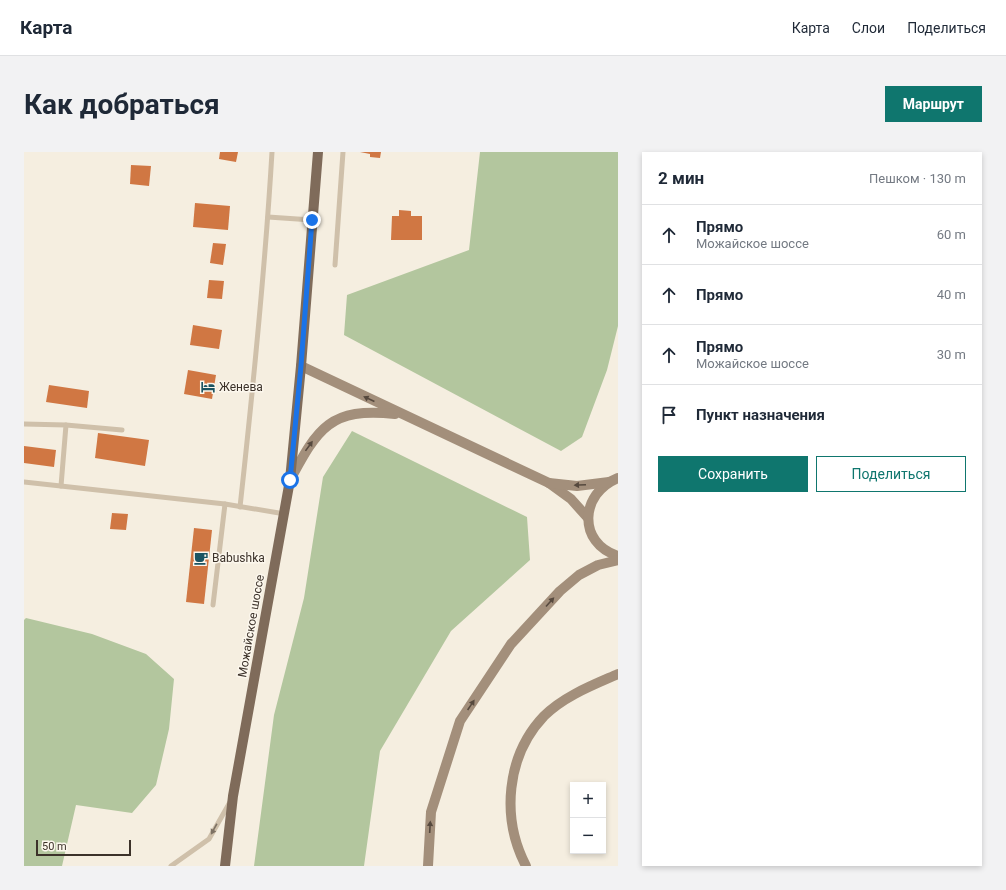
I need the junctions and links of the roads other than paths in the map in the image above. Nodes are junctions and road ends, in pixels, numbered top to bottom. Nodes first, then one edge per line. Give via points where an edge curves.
1 (272, 152) edge
2 (318, 152) edge
3 (343, 152) edge
4 (268, 217) junction
5 (312, 220) junction
6 (335, 265) dead end
7 (301, 366) junction
8 (405, 415) junction
9 (24, 424) edge
10 (66, 425) junction
11 (122, 430) dead end
12 (290, 480) junction
13 (614, 480) edge
14 (24, 482) edge
15 (549, 483) junction
16 (61, 486) junction
17 (225, 504) junction
18 (240, 507) junction
19 (285, 514) junction
20 (588, 518) junction
21 (618, 556) edge
22 (618, 560) edge
23 (213, 604) dead end
24 (618, 674) edge
25 (233, 796) junction
26 (171, 866) edge
27 (225, 866) edge
28 (428, 866) edge
29 (526, 866) edge

1 - 4 lane
2 - 5 main road
3 - 6 lane
4 - 5 lane
4 - 18 lane
5 - 7 main road, Можайское шоссе
8 -> 7 main road
7 - 12 main road, Можайское шоссе
12 -> 8 main road via 307,449 323,428 343,416 371,411
8 - 15 main road
9 - 10 lane
10 - 11 lane
10 - 16 lane
12 - 19 main road, Можайское шоссе
13 -> 15 main road via 577,486
13 - 20 main road via 596,493
14 - 16 lane
15 - 20 main road via 571,499
16 - 17 lane
17 - 18 lane
17 - 23 lane
18 - 19 lane
19 - 25 main road, Можайское шоссе
20 - 21 main road via 593,536 598,543
28 -> 22 main road via 431,812 460,721 511,644 560,591 579,575 598,565
24 - 29 main road via 575,693 545,716 525,742 513,774 510,808 518,851
25 -> 26 lane via 208,839
25 - 27 main road, Можайское шоссе

